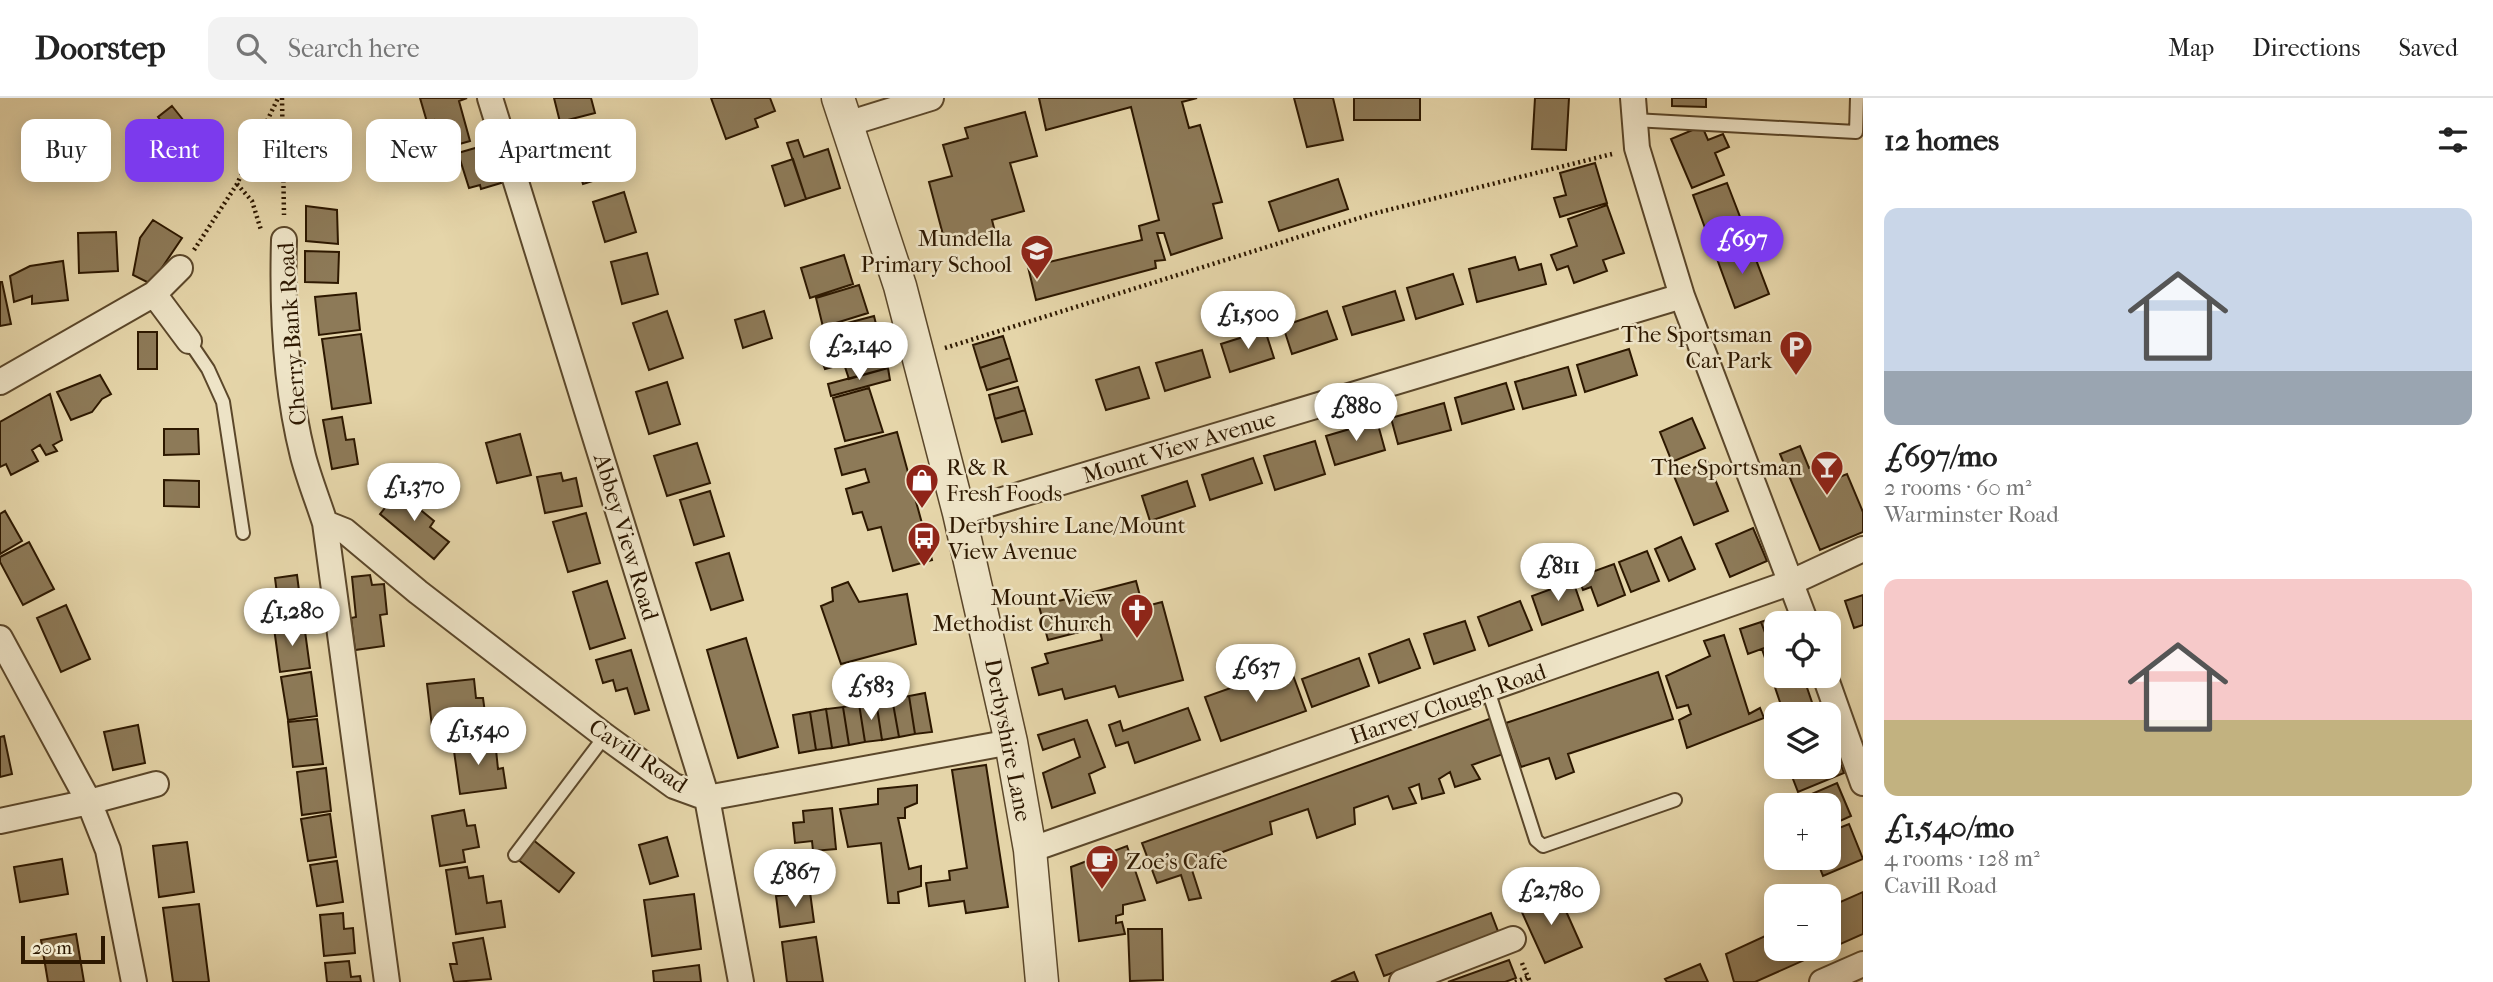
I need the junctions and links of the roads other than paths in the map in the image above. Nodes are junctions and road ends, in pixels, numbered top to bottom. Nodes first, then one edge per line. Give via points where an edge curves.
1 (490, 98) edge
2 (931, 98) edge
3 (1857, 98) edge
4 (1633, 109) edge
5 (842, 111) edge
6 (284, 240) road end
7 (180, 268) dead end
8 (154, 294) junction
9 (1682, 296) junction
10 (189, 341) joint
11 (0, 382) edge
12 (959, 513) junction
13 (325, 523) junction
14 (243, 533) dead end
15 (1863, 549) edge
16 (1792, 582) junction
17 (1802, 611) edge
18 (0, 638) edge
19 (1829, 688) edge
20 (1488, 690) junction
21 (605, 736) junction
22 (1011, 741) junction
23 (1863, 783) edge
24 (156, 784) dead end
25 (707, 798) junction
26 (1675, 800) dead end
27 (89, 802) junction
28 (0, 821) edge
29 (1030, 850) junction
30 (514, 855) dead end
31 (1513, 939) dead end
32 (1863, 964) edge
33 (134, 982) edge
34 (387, 982) edge
35 (741, 982) edge
36 (1042, 982) edge
37 (1402, 982) edge
38 (1822, 982) edge

1 - 25 street, Abbey View Road
2 - 5 street
3 - 4 lane via 1856,132
4 - 9 street via 1637,148
5 - 12 street, Derbyshire Lane via 900,286
6 - 13 street, Cherry Bank Road via 294,408 303,456
7 - 8 street
8 - 10 street
8 - 11 street
9 - 12 street, Mount View Avenue
9 - 16 street
10 - 14 lane via 223,401
12 - 22 street, Derbyshire Lane
13 - 21 street, Cavill Road via 345,531
13 - 34 street, Cherry Bank Road
15 - 16 street, Harvey Clough Road
16 - 17 street
16 - 20 street, Harvey Clough Road
18 - 27 street
19 - 23 street
20 - 26 lane via 1536,840 1544,846
20 - 29 street, Harvey Clough Road
21 - 25 street, Cavill Road via 674,786
21 - 30 lane
22 - 25 street, Cavill Road
22 - 29 street, Derbyshire Lane
24 - 27 street
25 - 35 street, Abbey View Road
27 - 28 street
27 - 33 street via 108,850
29 - 36 street, Derbyshire Lane
31 - 37 street
32 - 38 street

